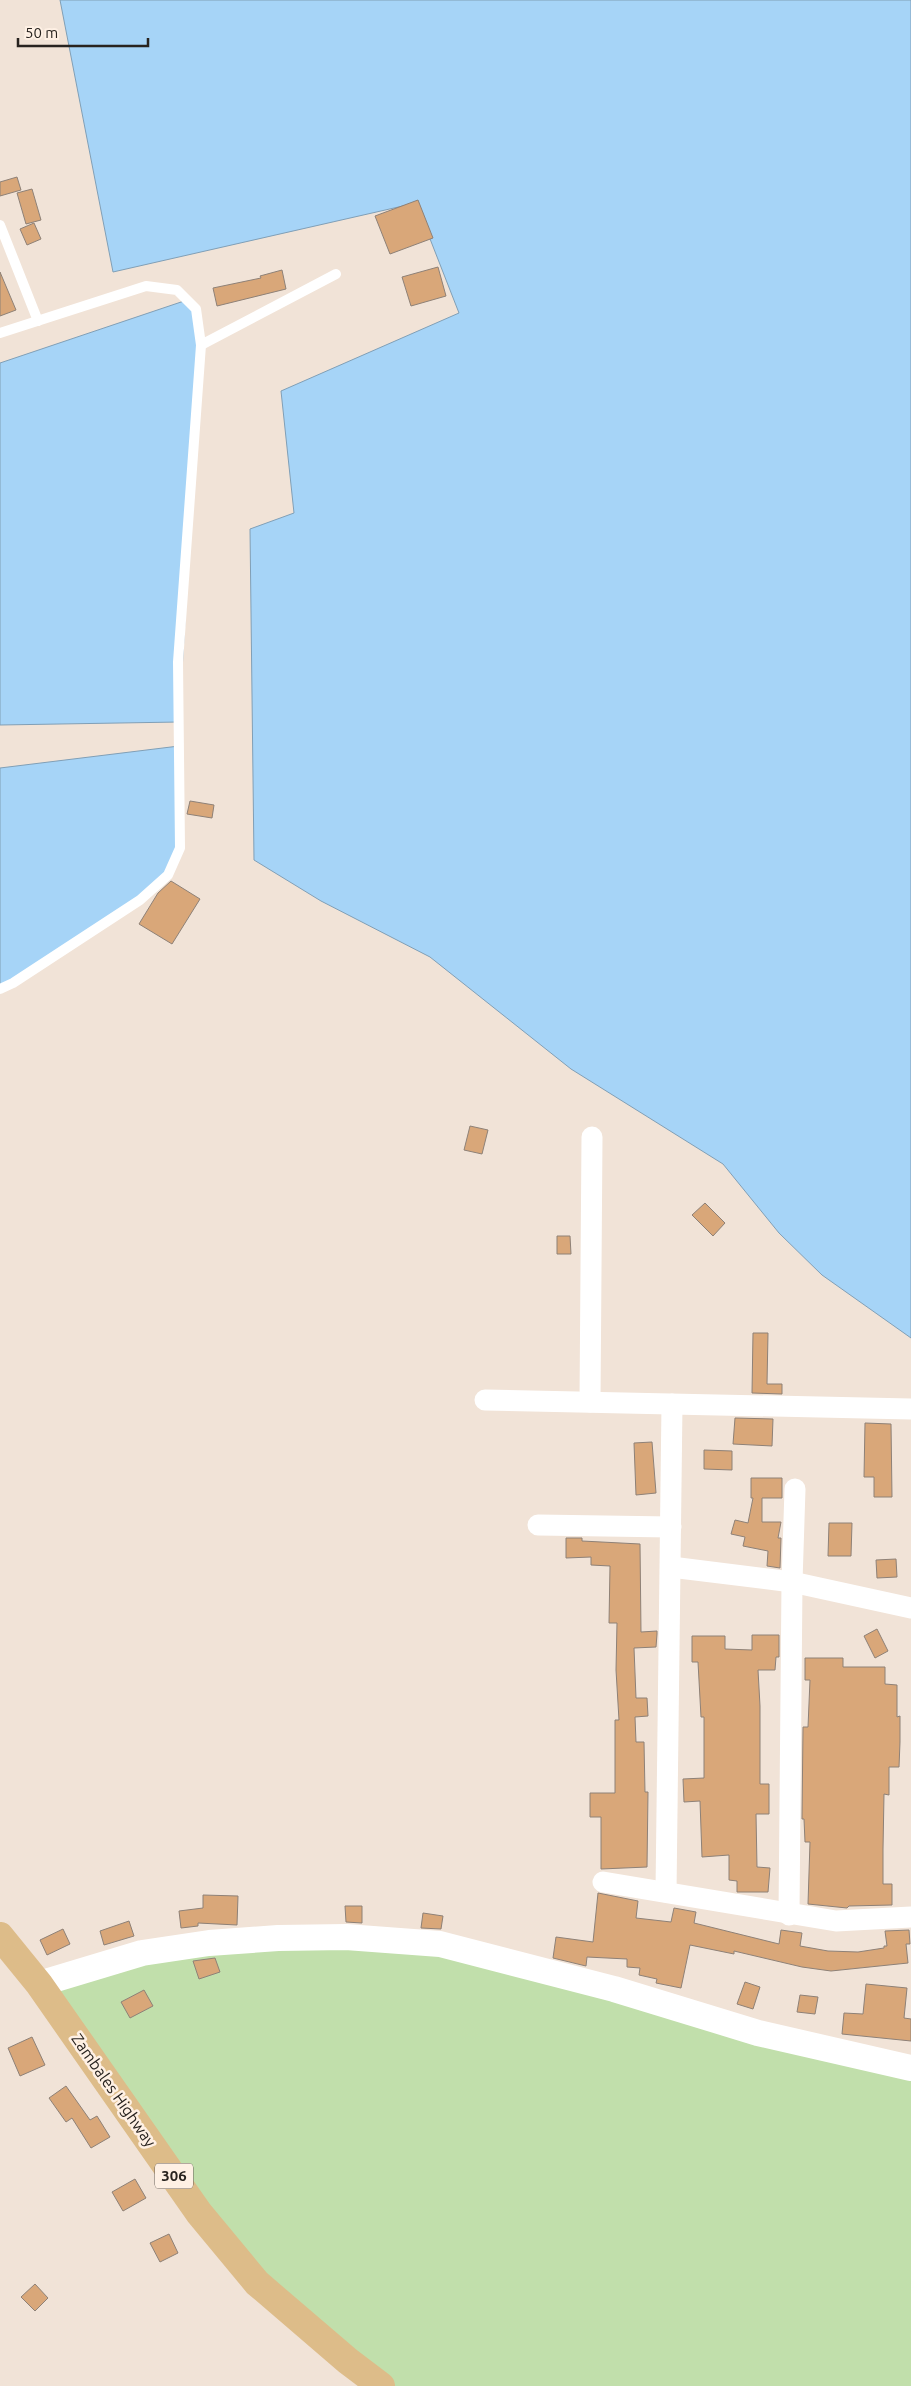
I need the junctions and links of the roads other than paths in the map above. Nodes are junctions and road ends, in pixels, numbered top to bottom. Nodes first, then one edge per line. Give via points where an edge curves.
1 (0, 225) edge
2 (336, 274) dead end
3 (38, 320) junction
4 (0, 333) edge
5 (201, 345) junction
6 (0, 989) edge
7 (592, 1138) dead end
8 (485, 1400) dead end
9 (590, 1402) junction
10 (672, 1404) junction
11 (911, 1409) edge
12 (795, 1489) dead end
13 (538, 1526) dead end
14 (671, 1527) junction
15 (671, 1567) junction
16 (792, 1582) junction
17 (911, 1608) edge
18 (603, 1882) dead end
19 (666, 1892) junction
20 (789, 1914) junction
21 (911, 1917) edge
22 (0, 1936) edge
23 (39, 1984) junction
24 (911, 2068) edge
25 (381, 2386) edge

1 - 3 lane
2 - 5 lane
3 - 4 lane
3 - 5 lane via 146,286 177,290 196,309
5 - 6 lane via 178,662 180,848 168,875 140,900
7 - 9 street
8 - 9 street
9 - 10 street
10 - 11 street
10 - 14 street
12 - 16 street
13 - 14 street
14 - 15 street
15 - 16 street
15 - 19 street
16 - 17 street
16 - 20 street
18 - 19 street
19 - 20 street
20 - 21 street via 836,1921
22 - 23 main road, Zambales Highway / 306
23 - 24 street via 142,1953 209,1942 346,1937 440,1944 614,1989 758,2033
23 - 25 main road, Zambales Highway / 306 via 199,2213 257,2284

